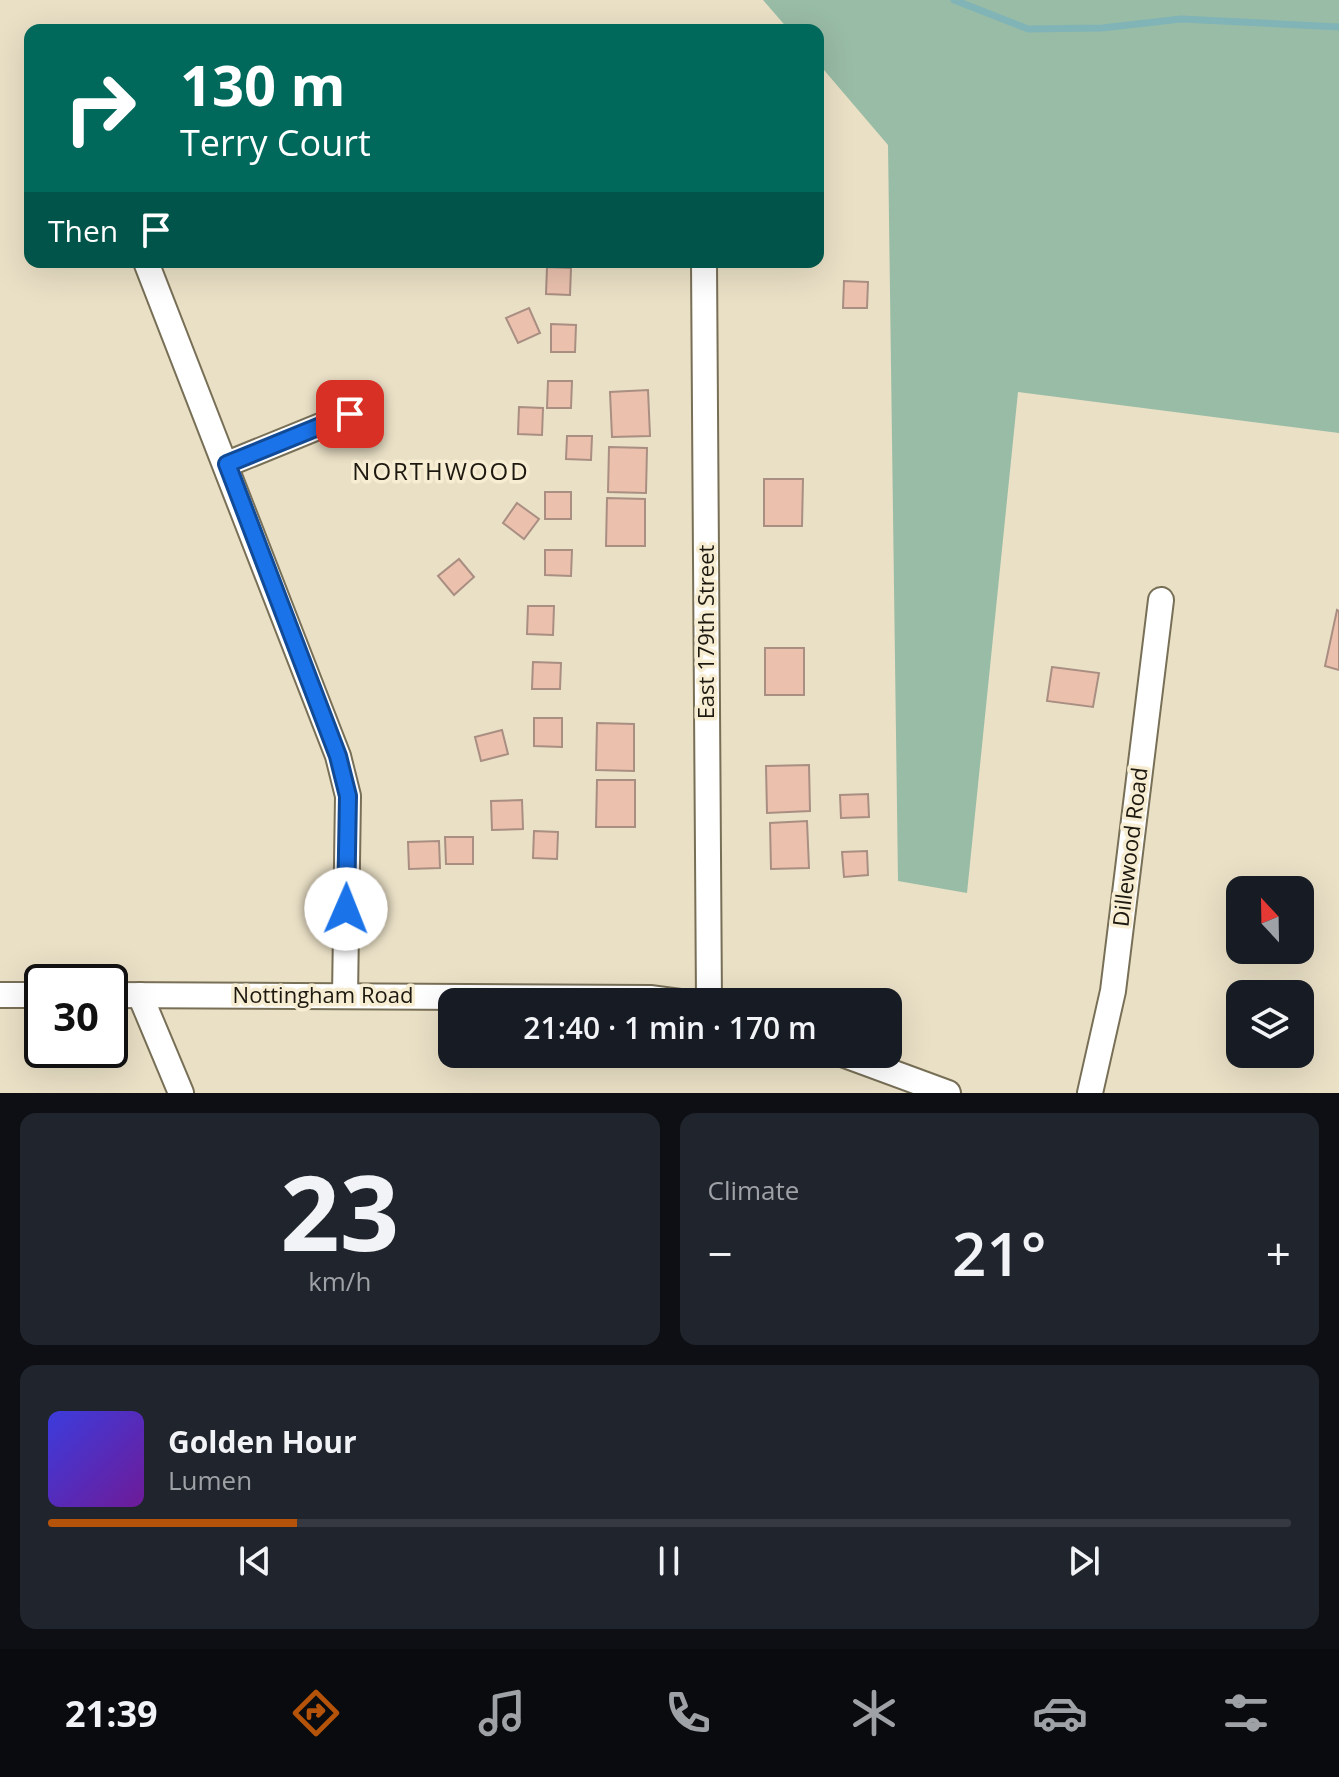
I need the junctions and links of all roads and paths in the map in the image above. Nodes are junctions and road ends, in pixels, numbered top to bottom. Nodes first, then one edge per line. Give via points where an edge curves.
1 (148, 268) edge
2 (704, 268) edge
3 (350, 414) dead end
4 (227, 464) junction
5 (1161, 600) dead end
6 (709, 988) edge
7 (0, 995) edge
8 (24, 995) edge
9 (128, 995) edge
10 (140, 995) junction
11 (345, 996) junction
12 (438, 997) edge
13 (880, 1068) edge
14 (181, 1093) edge
15 (948, 1093) edge
16 (1090, 1093) edge

1 - 4 street
2 - 6 street, East 179th Street
3 - 4 street
4 - 11 street via 338,756 348,796
5 - 16 street, Dillewood Road via 1113,991
7 - 8 street
9 - 10 street, Nottingham Road
10 - 11 street, Nottingham Road
10 - 14 street
11 - 12 street, Nottingham Road
13 - 15 street

